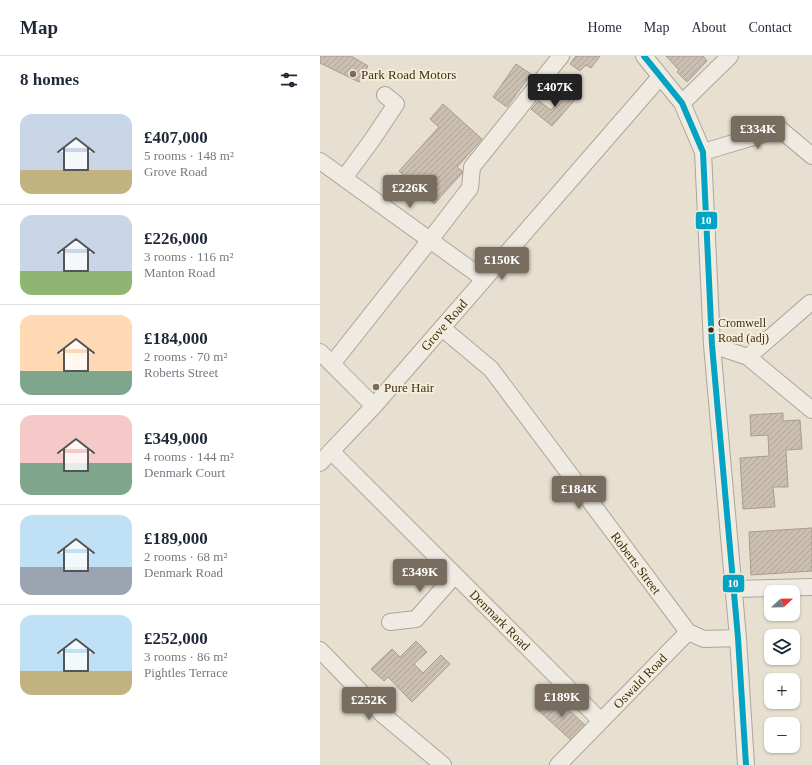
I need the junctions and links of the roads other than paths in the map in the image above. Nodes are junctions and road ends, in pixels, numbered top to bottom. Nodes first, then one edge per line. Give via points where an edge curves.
1 (561, 56) edge
2 (644, 56) edge
3 (730, 56) edge
4 (660, 77) junction
5 (385, 95) dead end
6 (682, 103) junction
7 (703, 152) junction
8 (812, 156) edge
9 (320, 161) edge
10 (344, 178) junction
11 (430, 240) junction
12 (484, 279) junction
13 (810, 303) dead end
14 (442, 328) junction
15 (712, 345) junction
16 (320, 352) edge
17 (748, 357) junction
18 (332, 364) junction
19 (374, 406) junction
20 (812, 410) edge
21 (332, 451) junction
22 (320, 463) edge
23 (456, 575) junction
24 (812, 587) edge
25 (734, 589) junction
26 (390, 622) dead end
27 (688, 632) junction
28 (738, 638) junction
29 (320, 650) edge
30 (601, 721) junction
31 (443, 765) edge
32 (558, 765) edge
33 (746, 765) edge

1 - 11 street via 472,167 470,188
2 - 4 street
3 - 6 street
4 - 6 street
4 - 12 street, Grove Road
5 - 10 street via 396,104
6 - 7 street
7 - 8 street via 780,129
7 - 15 street
9 - 10 street
10 - 11 street
11 - 12 street
11 - 18 street
12 - 14 street, Grove Road
13 - 17 street
14 - 19 street, Grove Road
14 - 27 street, Roberts Street via 491,369
15 - 17 street
15 - 25 street
16 - 18 street
17 - 20 street
18 - 19 street
19 - 21 street, Grove Road
21 - 22 street, Grove Road
21 - 23 street, Denmark Road
23 - 26 street via 416,619
23 - 30 street, Denmark Road
24 - 25 street
25 - 28 street
27 - 28 street via 704,639
27 - 30 street, Oswald Road
28 - 33 street
29 - 31 street via 382,714
30 - 32 street, Oswald Road

